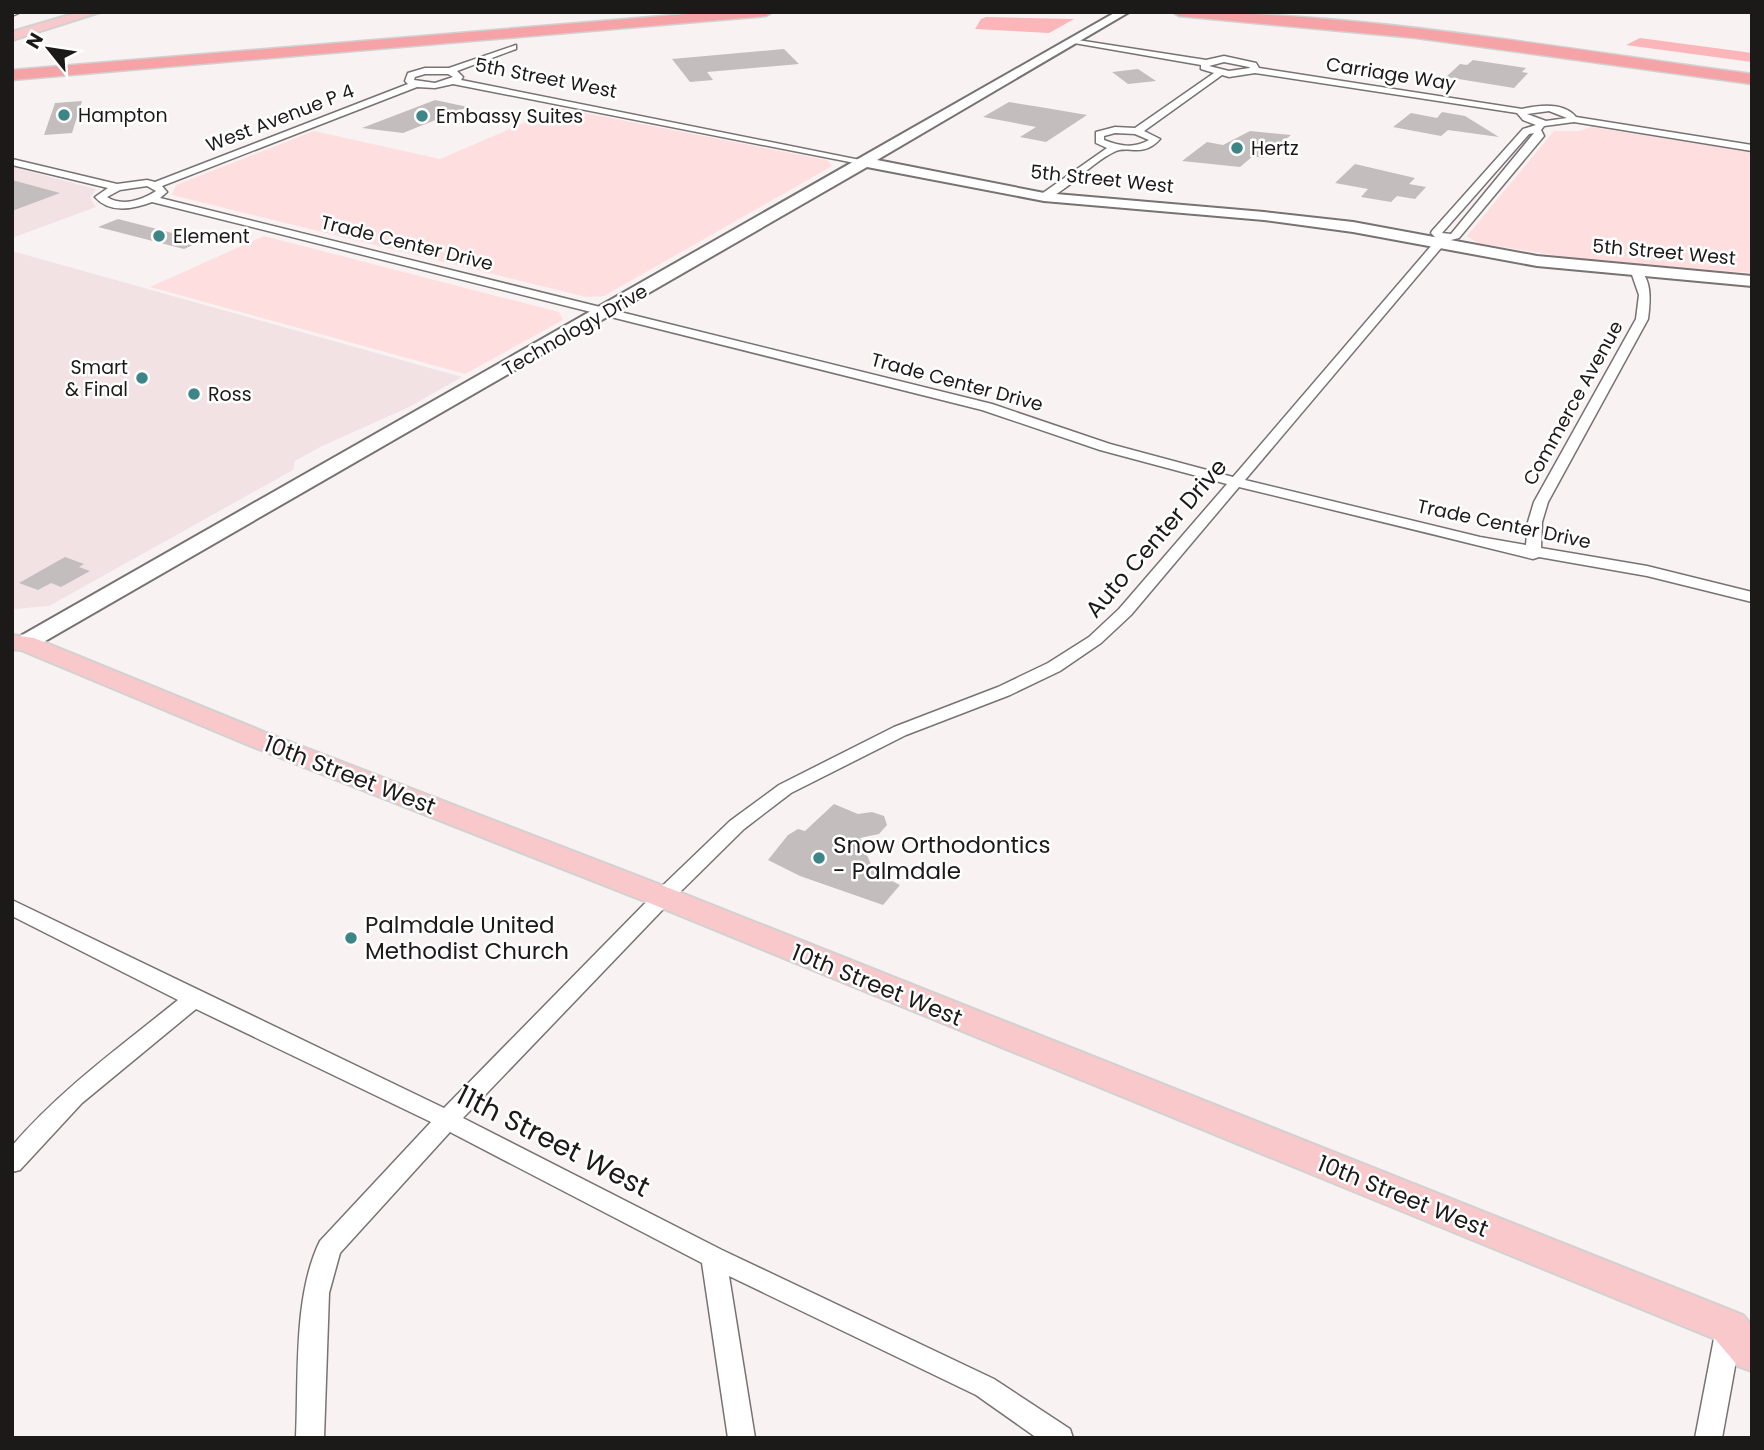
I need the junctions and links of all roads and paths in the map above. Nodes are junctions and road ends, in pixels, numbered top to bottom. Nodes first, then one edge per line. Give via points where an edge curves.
1 (77, 12) edge
2 (94, 12) edge
3 (656, 12) edge
4 (766, 12) edge
5 (1124, 12) edge
6 (1179, 12) edge
7 (1273, 12) edge
8 (12, 33) edge
9 (366, 36) junction
10 (1074, 41) junction
11 (155, 47) dead end
12 (513, 47) dead end
13 (269, 53) junction
14 (1206, 63) junction
15 (12, 66) edge
16 (1255, 71) junction
17 (1752, 72) edge
18 (1219, 73) junction
19 (12, 75) edge
20 (452, 76) junction
21 (1752, 79) edge
22 (12, 82) edge
23 (416, 84) junction
24 (1521, 111) junction
25 (1573, 120) junction
26 (1539, 126) junction
27 (1137, 131) junction
28 (1114, 147) junction
29 (1752, 148) edge
30 (12, 162) edge
31 (865, 162) junction
32 (156, 185) junction
33 (117, 187) junction
34 (1044, 197) junction
35 (152, 199) junction
36 (1441, 241) junction
37 (1637, 272) junction
38 (1752, 281) edge
39 (605, 313) junction
40 (1236, 482) junction
41 (1533, 554) junction
42 (1752, 597) edge
43 (16, 637) edge
44 (663, 897) junction
45 (12, 907) edge
46 (194, 999) junction
47 (447, 1120) junction
48 (12, 1163) edge
49 (713, 1258) junction
50 (1744, 1335) edge
51 (310, 1438) edge
52 (742, 1438) edge
53 (1060, 1438) edge
54 (1708, 1438) edge

1 - 8 main road
2 - 8 main road
3 - 9 highway
4 - 13 highway
5 - 10 main road, Technology Drive
6 - 21 highway via 1416,34
7 - 17 highway
9 - 11 highway
9 - 15 highway
10 - 14 street
10 - 31 main road, Technology Drive
12 - 20 street
13 - 19 highway
13 - 22 highway
14 - 16 street via 1239,60 1254,65
14 - 18 street via 1204,67
16 - 18 street
16 - 24 street, Carriage Way
18 - 27 street
20 - 23 street
20 - 23 street via 417,73 408,78
20 - 31 street, 5th Street West
23 - 32 street, West Avenue P 4
24 - 25 street via 1549,108 1569,113
24 - 26 street
25 - 26 street
25 - 29 street
26 - 36 street, Auto Center Drive via 1541,134 1455,236
26 - 36 street, Auto Center Drive via 1526,131 1436,233
27 - 28 street via 1099,134 1099,141
27 - 28 street via 1155,139 1144,147
28 - 34 street
30 - 33 street
31 - 34 main road, 5th Street West
31 - 39 main road, Technology Drive
32 - 33 street, West Avenue P 4
32 - 35 street via 162,192
33 - 35 street via 103,193 101,200 122,204
34 - 36 main road, 5th Street West via 1290,219
35 - 39 street, Trade Center Drive
36 - 37 main road, 5th Street West via 1537,261
36 - 40 street, Auto Center Drive
37 - 38 main road, 5th Street West
37 - 41 street, Commerce Avenue via 1646,295 1642,319 1541,502
39 - 40 street, Trade Center Drive via 987,407 1105,447
39 - 43 main road, Technology Drive
40 - 41 street, Trade Center Drive
40 - 44 street, Auto Center Drive via 1125,612 1095,640 1054,667 900,731 785,789 737,825
41 - 42 street, Trade Center Drive via 1647,571
43 - 44 main road, 10th Street West via 255,738
44 - 47 street, Auto Center Drive
44 - 50 main road, 10th Street West
45 - 46 street, 11th Street West
46 - 47 street, 11th Street West
46 - 48 street via 108,1069
47 - 49 street, 11th Street West
47 - 51 street, Auto Center Drive via 329,1248 316,1293
49 - 52 street
49 - 53 street, 11th Street West via 985,1387
50 - 54 street

